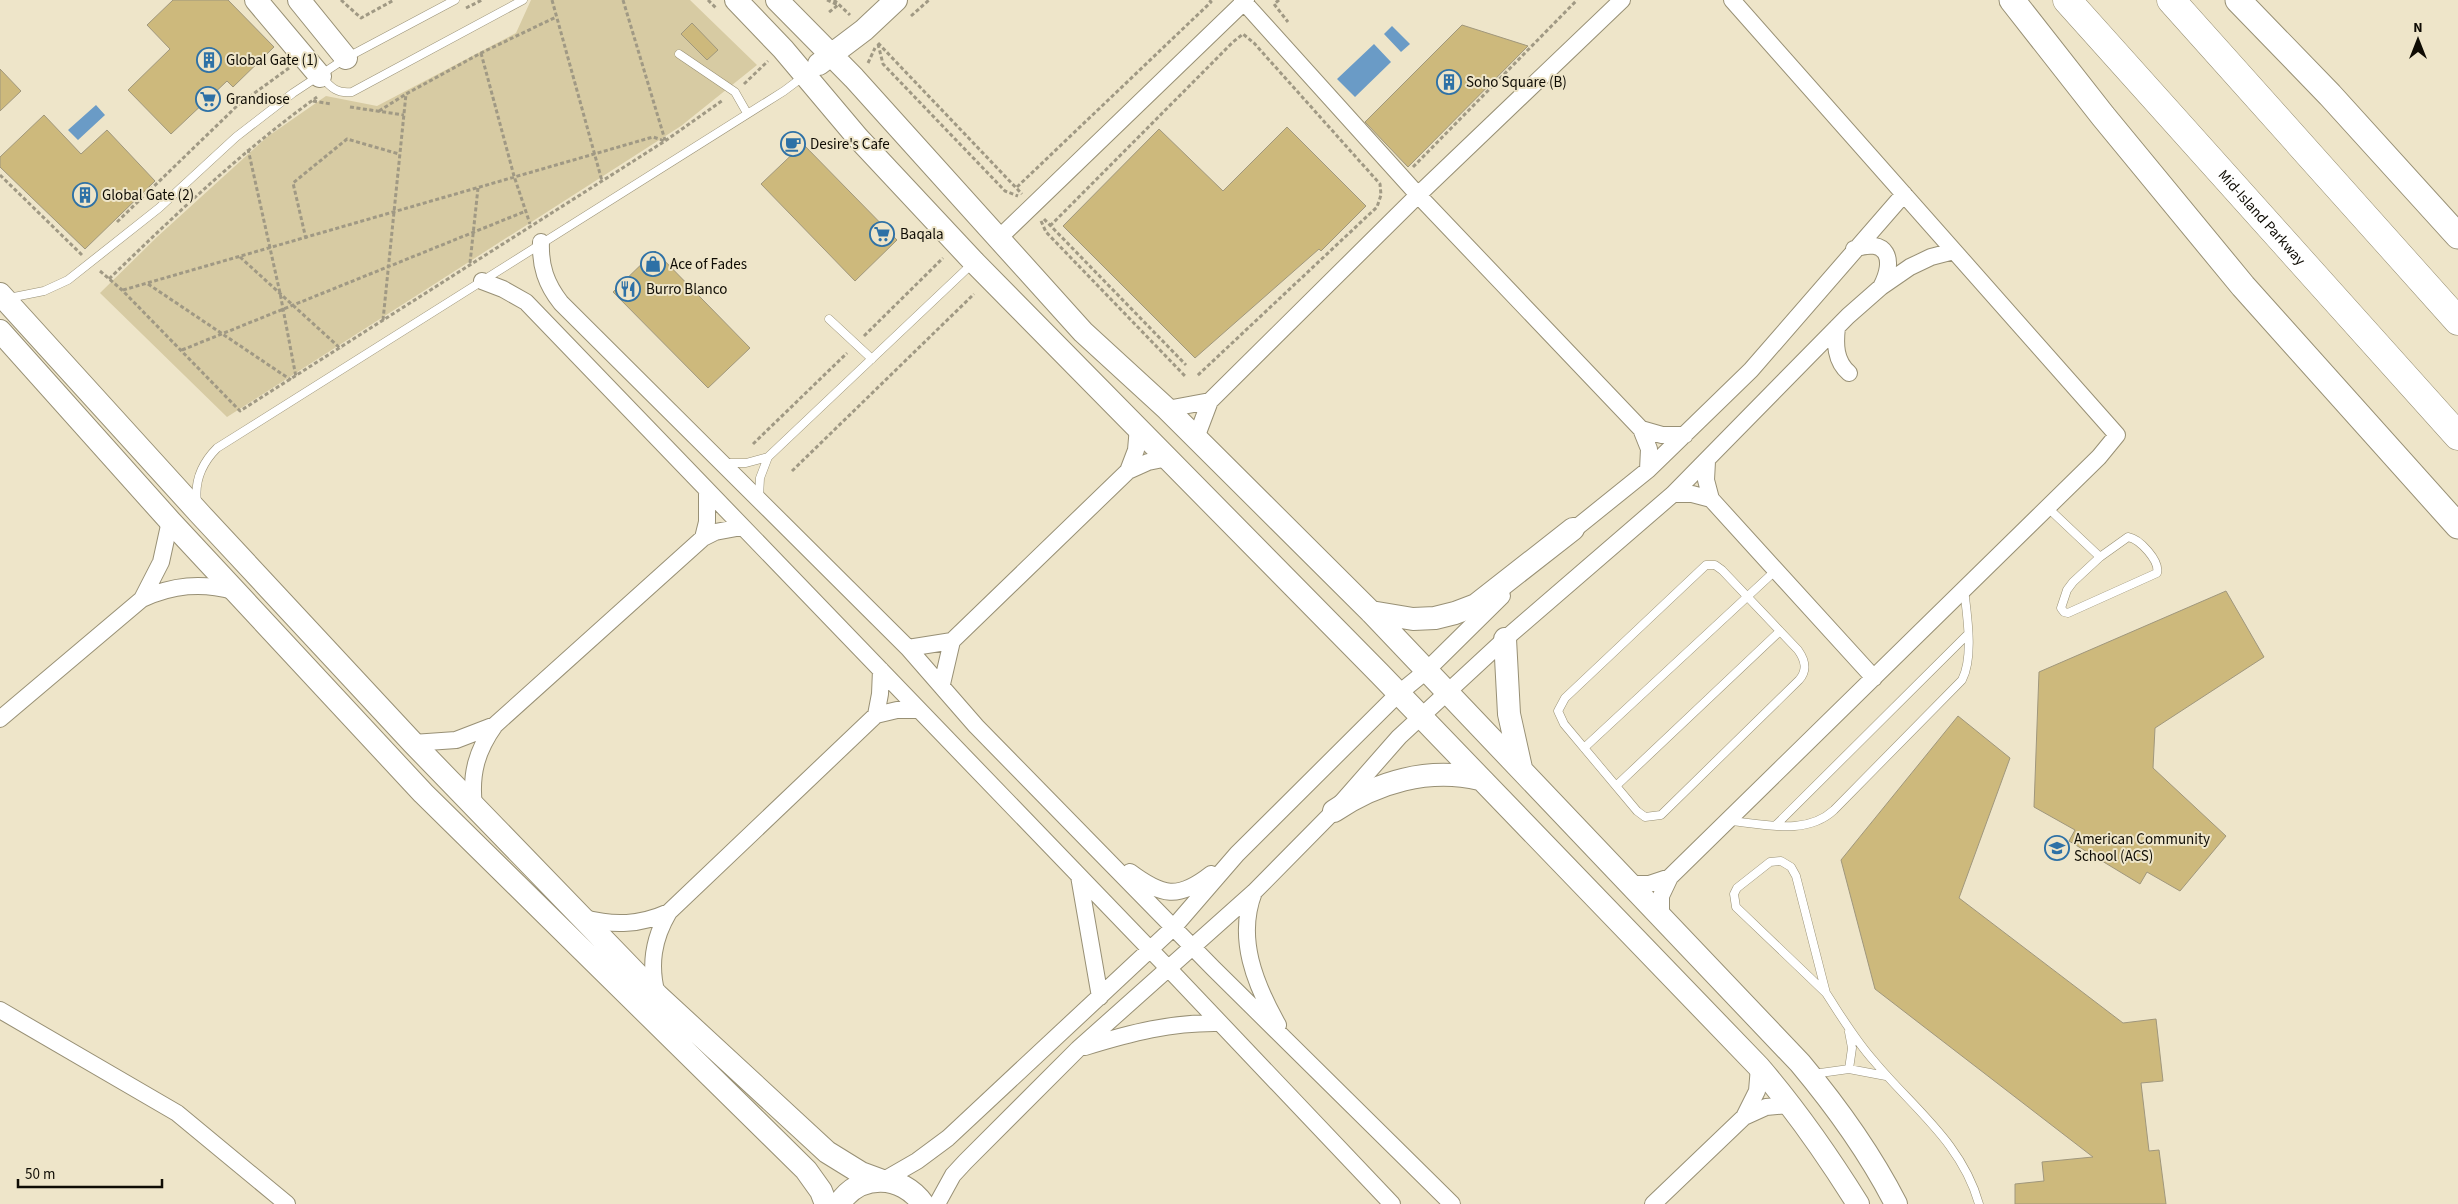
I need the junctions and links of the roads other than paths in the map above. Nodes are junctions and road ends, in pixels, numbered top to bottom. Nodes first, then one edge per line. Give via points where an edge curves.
1 (256, 0) edge
2 (299, 0) edge
3 (456, 0) edge
4 (523, 0) edge
5 (736, 0) edge
6 (777, 0) edge
7 (896, 0) edge
8 (1732, 0) edge
9 (2012, 0) edge
10 (2066, 0) edge
11 (2171, 0) edge
12 (2238, 0) edge
13 (1244, 1) edge
14 (1615, 2) edge
15 (679, 54) dead end
16 (831, 55) junction
17 (346, 58) junction
18 (804, 75) junction
19 (325, 81) junction
20 (747, 112) junction
21 (858, 138) junction
22 (1904, 194) junction
23 (1418, 195) junction
24 (2458, 236) edge
25 (998, 239) junction
26 (541, 242) junction
27 (1854, 249) junction
28 (1954, 250) junction
29 (974, 262) junction
30 (482, 281) junction
31 (1881, 287) junction
32 (2, 296) edge
33 (829, 319) dead end
34 (2458, 321) edge
35 (1837, 326) junction
36 (0, 331) edge
37 (1083, 332) junction
38 (872, 359) junction
39 (1803, 362) junction
40 (1210, 401) junction
41 (1167, 409) junction
42 (1138, 427) junction
43 (1641, 429) junction
44 (1685, 435) junction
45 (2458, 436) edge
46 (1196, 438) junction
47 (768, 458) junction
48 (1168, 458) junction
49 (1707, 461) junction
50 (723, 463) junction
51 (1128, 470) junction
52 (1648, 470) junction
53 (706, 490) junction
54 (1673, 494) junction
55 (759, 499) junction
56 (1711, 499) junction
57 (2047, 507) junction
58 (200, 514) junction
59 (170, 521) junction
60 (2458, 526) edge
61 (742, 527) junction
62 (1574, 529) junction
63 (703, 538) junction
64 (2100, 557) junction
65 (1775, 571) junction
66 (1964, 589) junction
67 (234, 591) junction
68 (1748, 597) junction
69 (142, 599) junction
70 (1371, 612) junction
71 (1780, 631) junction
72 (1968, 634) junction
73 (1505, 638) junction
74 (952, 641) junction
75 (908, 648) junction
76 (881, 670) junction
77 (1425, 672) junction
78 (1874, 678) junction
79 (942, 684) junction
80 (1447, 692) junction
81 (1398, 694) junction
82 (919, 710) junction
83 (876, 715) junction
84 (1420, 717) junction
85 (0, 719) edge
86 (495, 725) junction
87 (413, 743) junction
88 (1584, 748) junction
89 (1522, 771) junction
90 (1480, 779) junction
91 (1616, 786) junction
92 (474, 806) junction
93 (1334, 811) junction
94 (1728, 821) junction
95 (1776, 825) junction
96 (1088, 840) junction
97 (1237, 854) junction
98 (1078, 876) junction
99 (1670, 877) junction
100 (1628, 884) junction
101 (1254, 892) junction
102 (669, 912) junction
103 (1661, 916) junction
104 (584, 918) junction
105 (1173, 928) junction
106 (1192, 947) junction
107 (1150, 950) junction
108 (1168, 968) junction
109 (1826, 993) junction
110 (658, 995) junction
111 (1100, 998) junction
112 (0, 1010) edge
113 (1220, 1023) junction
114 (1848, 1028) junction
115 (1078, 1049) junction
116 (1296, 1050) junction
117 (1759, 1068) junction
118 (1849, 1069) junction
119 (1809, 1074) junction
120 (1888, 1076) junction
121 (1790, 1105) junction
122 (1744, 1117) junction
123 (882, 1180) junction
124 (287, 1204) edge
125 (826, 1204) edge
126 (838, 1204) edge
127 (923, 1204) edge
128 (937, 1204) edge
129 (1392, 1204) edge
130 (1452, 1204) edge
131 (1653, 1204) edge
132 (1858, 1204) edge
133 (1896, 1204) edge
134 (1978, 1204) edge

1 - 19 street
2 - 17 street
3 - 17 lane
4 - 19 lane via 352,92 344,93
5 - 18 street
6 - 16 street
7 - 16 street
8 - 22 street
9 - 60 main road via 2218,256
10 - 45 highway, Mid-Island Parkway
11 - 34 highway
12 - 24 main road via 2330,95
13 - 23 street
13 - 25 street
14 - 23 street
15 - 20 lane via 735,92
16 - 18 street
16 - 25 street
17 - 19 lane
18 - 20 lane
18 - 21 street
19 - 32 lane via 293,93 236,137 159,208 91,263 56,286 31,295
20 - 26 lane
21 - 25 street via 889,152 972,239 985,244
21 - 29 street
22 - 27 street
22 - 28 street
23 - 40 street
23 - 43 street
25 - 37 street
26 - 30 lane
26 - 50 street via 543,271 561,303
27 - 31 street via 1873,245 1888,255 1890,266
27 - 44 street via 1786,331
28 - 31 street via 1916,264
28 - 57 street via 2117,435
29 - 37 street via 1002,265 1052,311
29 - 38 lane
29 - 42 street
30 - 53 street via 526,302
30 - 58 lane via 218,448 198,477 196,494
31 - 35 street
32 - 58 street
33 - 38 lane
35 - 39 street
35 - 39 street via 1836,345 1844,368 1828,361
36 - 59 street
37 - 41 street
38 - 47 lane
39 - 49 street
40 - 41 street
40 - 46 street
41 - 46 street
42 - 48 street
42 - 51 street via 1136,450
43 - 44 street via 1662,435
43 - 52 street via 1648,449
44 - 52 street
46 - 70 street
47 - 50 lane via 746,463
47 - 55 lane via 760,478
48 - 51 street
48 - 81 street
49 - 54 street
49 - 56 street via 1706,480
50 - 55 street
51 - 74 street
52 - 62 street
53 - 61 street
53 - 63 street via 708,506
54 - 56 street
54 - 73 street
55 - 75 street
56 - 65 street
57 - 64 lane
57 - 66 street
58 - 87 street
59 - 67 street
59 - 69 street via 161,562
61 - 63 street via 715,532
61 - 76 street
62 - 70 street via 1476,605 1435,618 1413,619
62 - 77 street
63 - 86 street
64 - 64 lane via 2124,539 2132,538 2156,562 2158,569 2154,576 2064,612 2061,608 2069,586
65 - 68 lane
65 - 78 street
66 - 72 lane
66 - 78 street
67 - 69 street via 187,585 156,592
67 - 125 street via 423,793 806,1170
68 - 71 lane
68 - 88 lane
68 - 88 lane via 1719,567 1710,565 1702,568 1562,702 1558,711 1561,720
69 - 85 street
70 - 77 street
71 - 91 lane
71 - 91 lane via 1804,660 1802,676 1665,811 1656,817 1640,815
72 - 95 lane
72 - 95 lane via 1967,667 1962,680 1834,810 1810,825
73 - 80 street
73 - 89 street via 1509,714
74 - 75 street
74 - 79 street
75 - 79 street
76 - 82 street
76 - 83 street
77 - 80 street
77 - 81 street
78 - 94 street
79 - 96 street via 976,726
80 - 84 street
80 - 89 street
81 - 84 street
81 - 97 street
82 - 83 street via 897,710
82 - 98 street
83 - 102 street
84 - 90 street
84 - 93 street
86 - 87 street via 456,740
86 - 92 street via 475,763 472,777
87 - 92 street
88 - 91 lane
89 - 100 street
90 - 93 street via 1451,774 1404,779 1367,792
90 - 117 street
92 - 104 street
93 - 101 street
94 - 95 lane
94 - 99 street
96 - 97 street via 1150,887 1173,892 1196,885
96 - 105 street
97 - 105 street
98 - 107 street
98 - 111 street
99 - 100 street via 1649,884
99 - 103 street via 1661,896
100 - 103 street
101 - 106 street
101 - 116 street via 1246,919 1253,973 1271,1012
102 - 104 street via 627,924
102 - 110 street via 653,952
103 - 119 street
104 - 110 street
105 - 106 street
105 - 107 street
106 - 108 street
106 - 116 street
107 - 108 street
107 - 111 street
108 - 113 street
108 - 115 street
109 - 109 lane via 1736,907 1734,894 1737,888 1770,862 1781,862 1794,871
109 - 114 lane
110 - 123 street via 827,1152 861,1173
111 - 123 street via 948,1138 917,1161
112 - 124 street via 177,1113
113 - 115 street via 1157,1027
113 - 129 street
114 - 118 lane via 1852,1048
114 - 120 lane
115 - 128 street via 965,1162
116 - 130 street
117 - 121 street
117 - 122 street via 1757,1091
118 - 119 lane
118 - 120 lane
119 - 133 street via 1859,1141
120 - 134 lane via 1953,1148 1972,1183
121 - 122 street via 1766,1107
121 - 132 street
122 - 131 street
123 - 126 street via 857,1186
123 - 127 street via 907,1187

